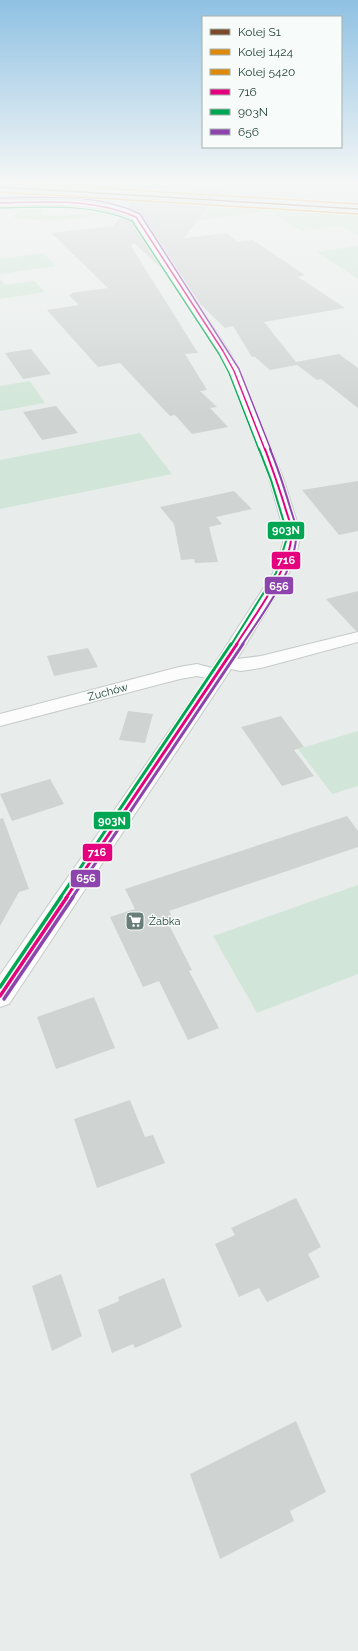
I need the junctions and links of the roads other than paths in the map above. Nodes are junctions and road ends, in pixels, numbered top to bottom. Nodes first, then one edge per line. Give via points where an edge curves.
1 (164, 260) edge
2 (358, 637) edge
3 (221, 668) junction
4 (0, 720) edge
5 (0, 996) edge

1 - 3 street via 229,360 276,478 291,528 291,542 280,575
2 - 3 street, Zuchów via 261,662
3 - 4 street, Zuchów via 179,673
3 - 5 street

